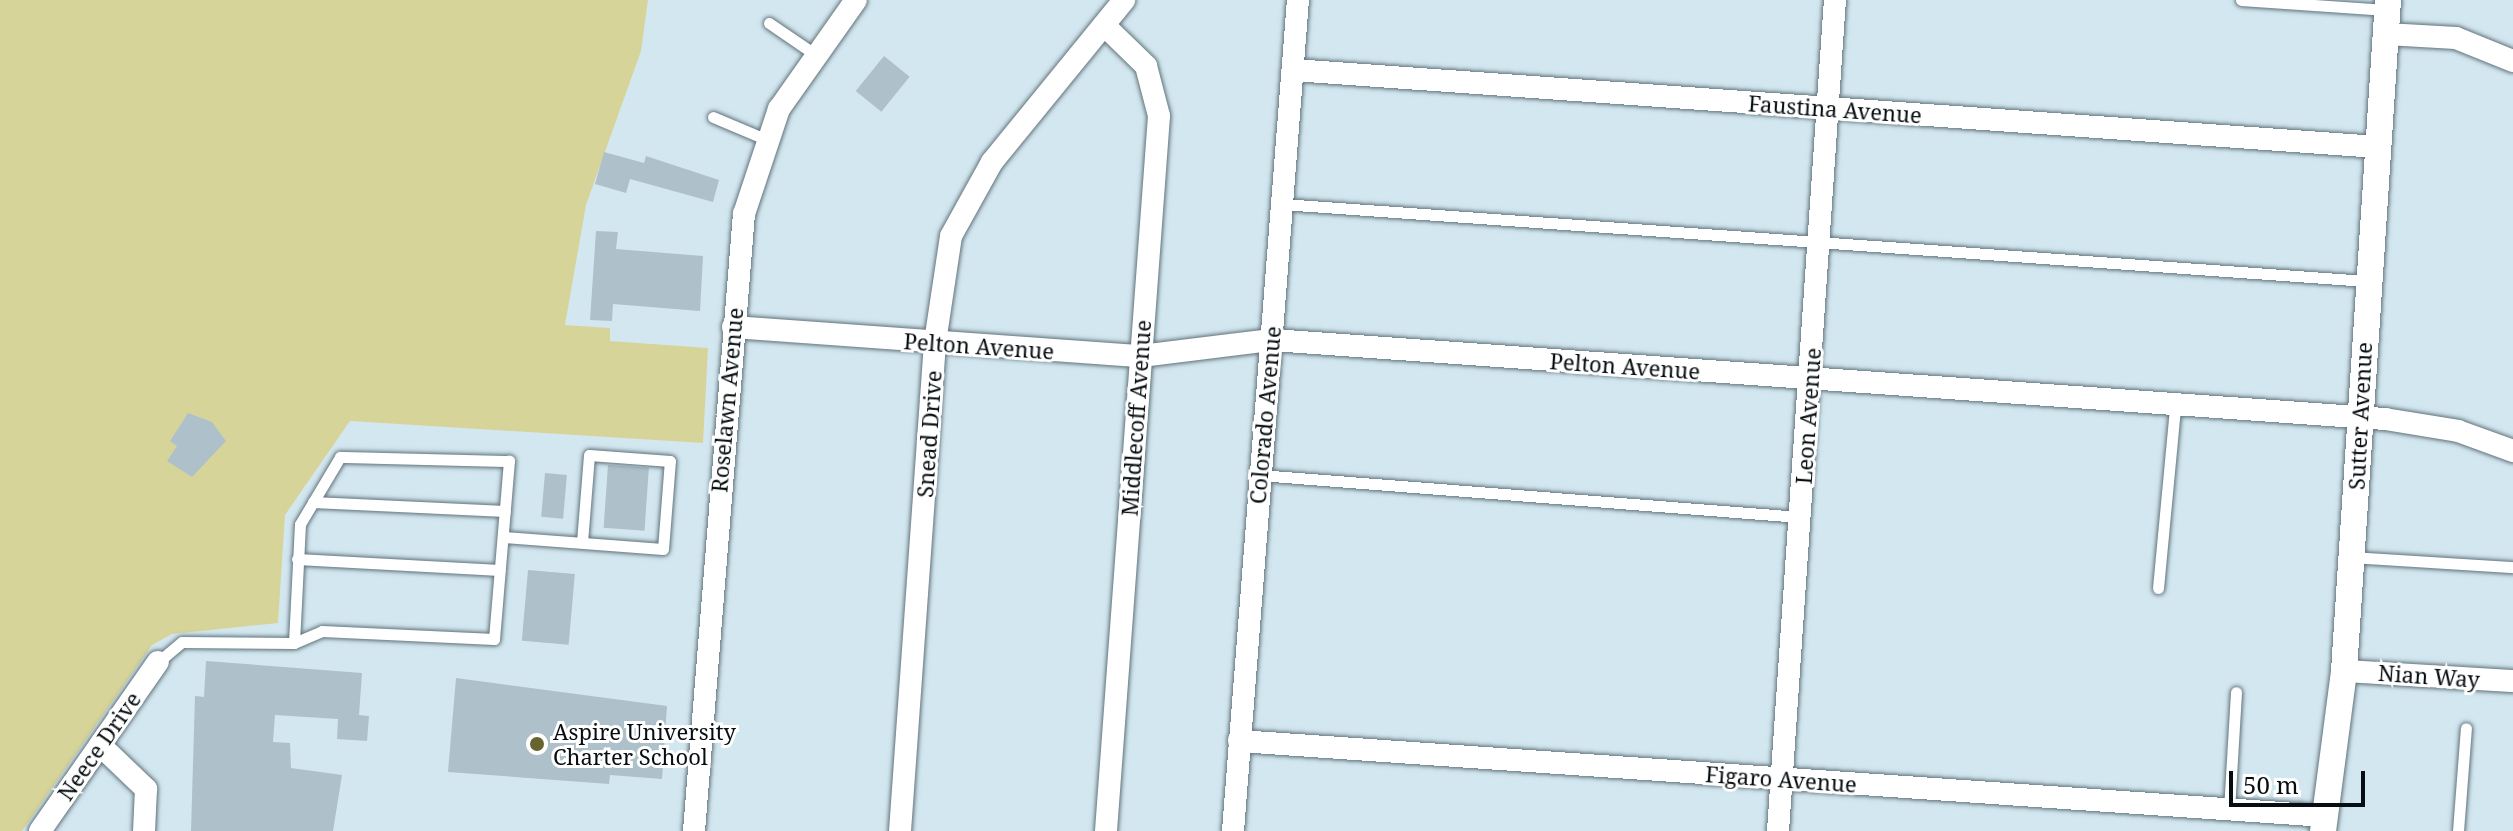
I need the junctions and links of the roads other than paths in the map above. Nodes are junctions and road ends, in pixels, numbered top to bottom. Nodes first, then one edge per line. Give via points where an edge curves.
1 (856, 0) edge
2 (1124, 0) edge
3 (1298, 0) edge
4 (1835, 0) edge
5 (2241, 0) edge
6 (2387, 15) edge
7 (769, 23) dead end
8 (1104, 25) junction
9 (813, 53) junction
10 (2513, 61) edge
11 (1293, 70) junction
12 (1828, 109) junction
13 (713, 117) dead end
14 (765, 139) junction
15 (2378, 147) junction
16 (1282, 204) junction
17 (1818, 244) junction
18 (2368, 281) junction
19 (733, 327) junction
20 (1272, 340) junction
21 (935, 342) junction
22 (1141, 356) junction
23 (1812, 379) junction
24 (2175, 407) junction
25 (2359, 418) junction
26 (2513, 451) edge
27 (1259, 475) junction
28 (313, 502) junction
29 (505, 511) junction
30 (1800, 517) junction
31 (504, 537) junction
32 (582, 542) junction
33 (2352, 557) junction
34 (297, 559) junction
35 (2513, 567) edge
36 (500, 570) junction
37 (2158, 588) dead end
38 (294, 643) junction
39 (158, 662) joint
40 (2344, 671) junction
41 (2513, 681) edge
42 (2236, 692) dead end
43 (2466, 728) dead end
44 (1239, 741) junction
45 (100, 745) junction
46 (1781, 779) junction
47 (2229, 810) junction
48 (2323, 824) edge
49 (40, 831) edge
50 (144, 831) edge
51 (694, 831) edge
52 (900, 831) edge
53 (1106, 831) edge
54 (1233, 831) edge
55 (1778, 831) edge
56 (2458, 831) edge

1 - 9 street, Roselawn Avenue
2 - 8 street, Snead Drive
3 - 11 street, Colorado Avenue
4 - 12 street, Leon Avenue
5 - 6 lane
6 - 10 street
6 - 15 street, Sutter Avenue
7 - 9 lane
8 - 21 street, Snead Drive via 963,207 943,267
8 - 22 street, Middlecoff Avenue via 1146,66 1157,100
9 - 14 street, Roselawn Avenue
11 - 12 street, Faustina Avenue
11 - 16 street, Colorado Avenue
12 - 15 street, Faustina Avenue
12 - 17 street, Leon Avenue
13 - 14 lane
14 - 19 street, Roselawn Avenue via 744,214
15 - 18 street, Sutter Avenue
16 - 17 lane
16 - 20 street, Colorado Avenue
17 - 18 lane
17 - 23 street, Leon Avenue
18 - 25 street, Sutter Avenue
19 - 21 street, Pelton Avenue
19 - 51 street, Roselawn Avenue
20 - 22 street, Pelton Avenue
20 - 23 street, Pelton Avenue
20 - 27 street, Colorado Avenue
21 - 22 street, Pelton Avenue
21 - 52 street, Snead Drive
22 - 53 street, Middlecoff Avenue
23 - 24 street, Pelton Avenue
23 - 30 street, Leon Avenue
24 - 25 street, Pelton Avenue
24 - 37 lane
25 - 26 street, Pelton Avenue via 2423,422
25 - 33 street, Sutter Avenue
27 - 30 lane
27 - 44 street, Colorado Avenue
28 - 29 lane
28 - 29 lane via 340,457 509,461
28 - 34 lane via 300,524
29 - 31 lane
30 - 46 street, Leon Avenue
31 - 32 lane
31 - 36 lane
32 - 32 lane via 663,549 670,461 589,455
33 - 35 lane
33 - 40 street, Sutter Avenue
34 - 36 lane
34 - 38 lane
36 - 38 lane via 494,639 322,631
38 - 39 lane via 188,641
39 - 45 street, Neece Drive
40 - 41 street, Nian Way
40 - 48 street, Sutter Avenue
42 - 47 lane
43 - 56 lane
44 - 46 street, Figaro Avenue
44 - 54 street, Colorado Avenue
45 - 49 street, Neece Drive
45 - 50 street via 146,789
46 - 47 street, Figaro Avenue
46 - 55 street, Leon Avenue
47 - 48 street, Figaro Avenue

